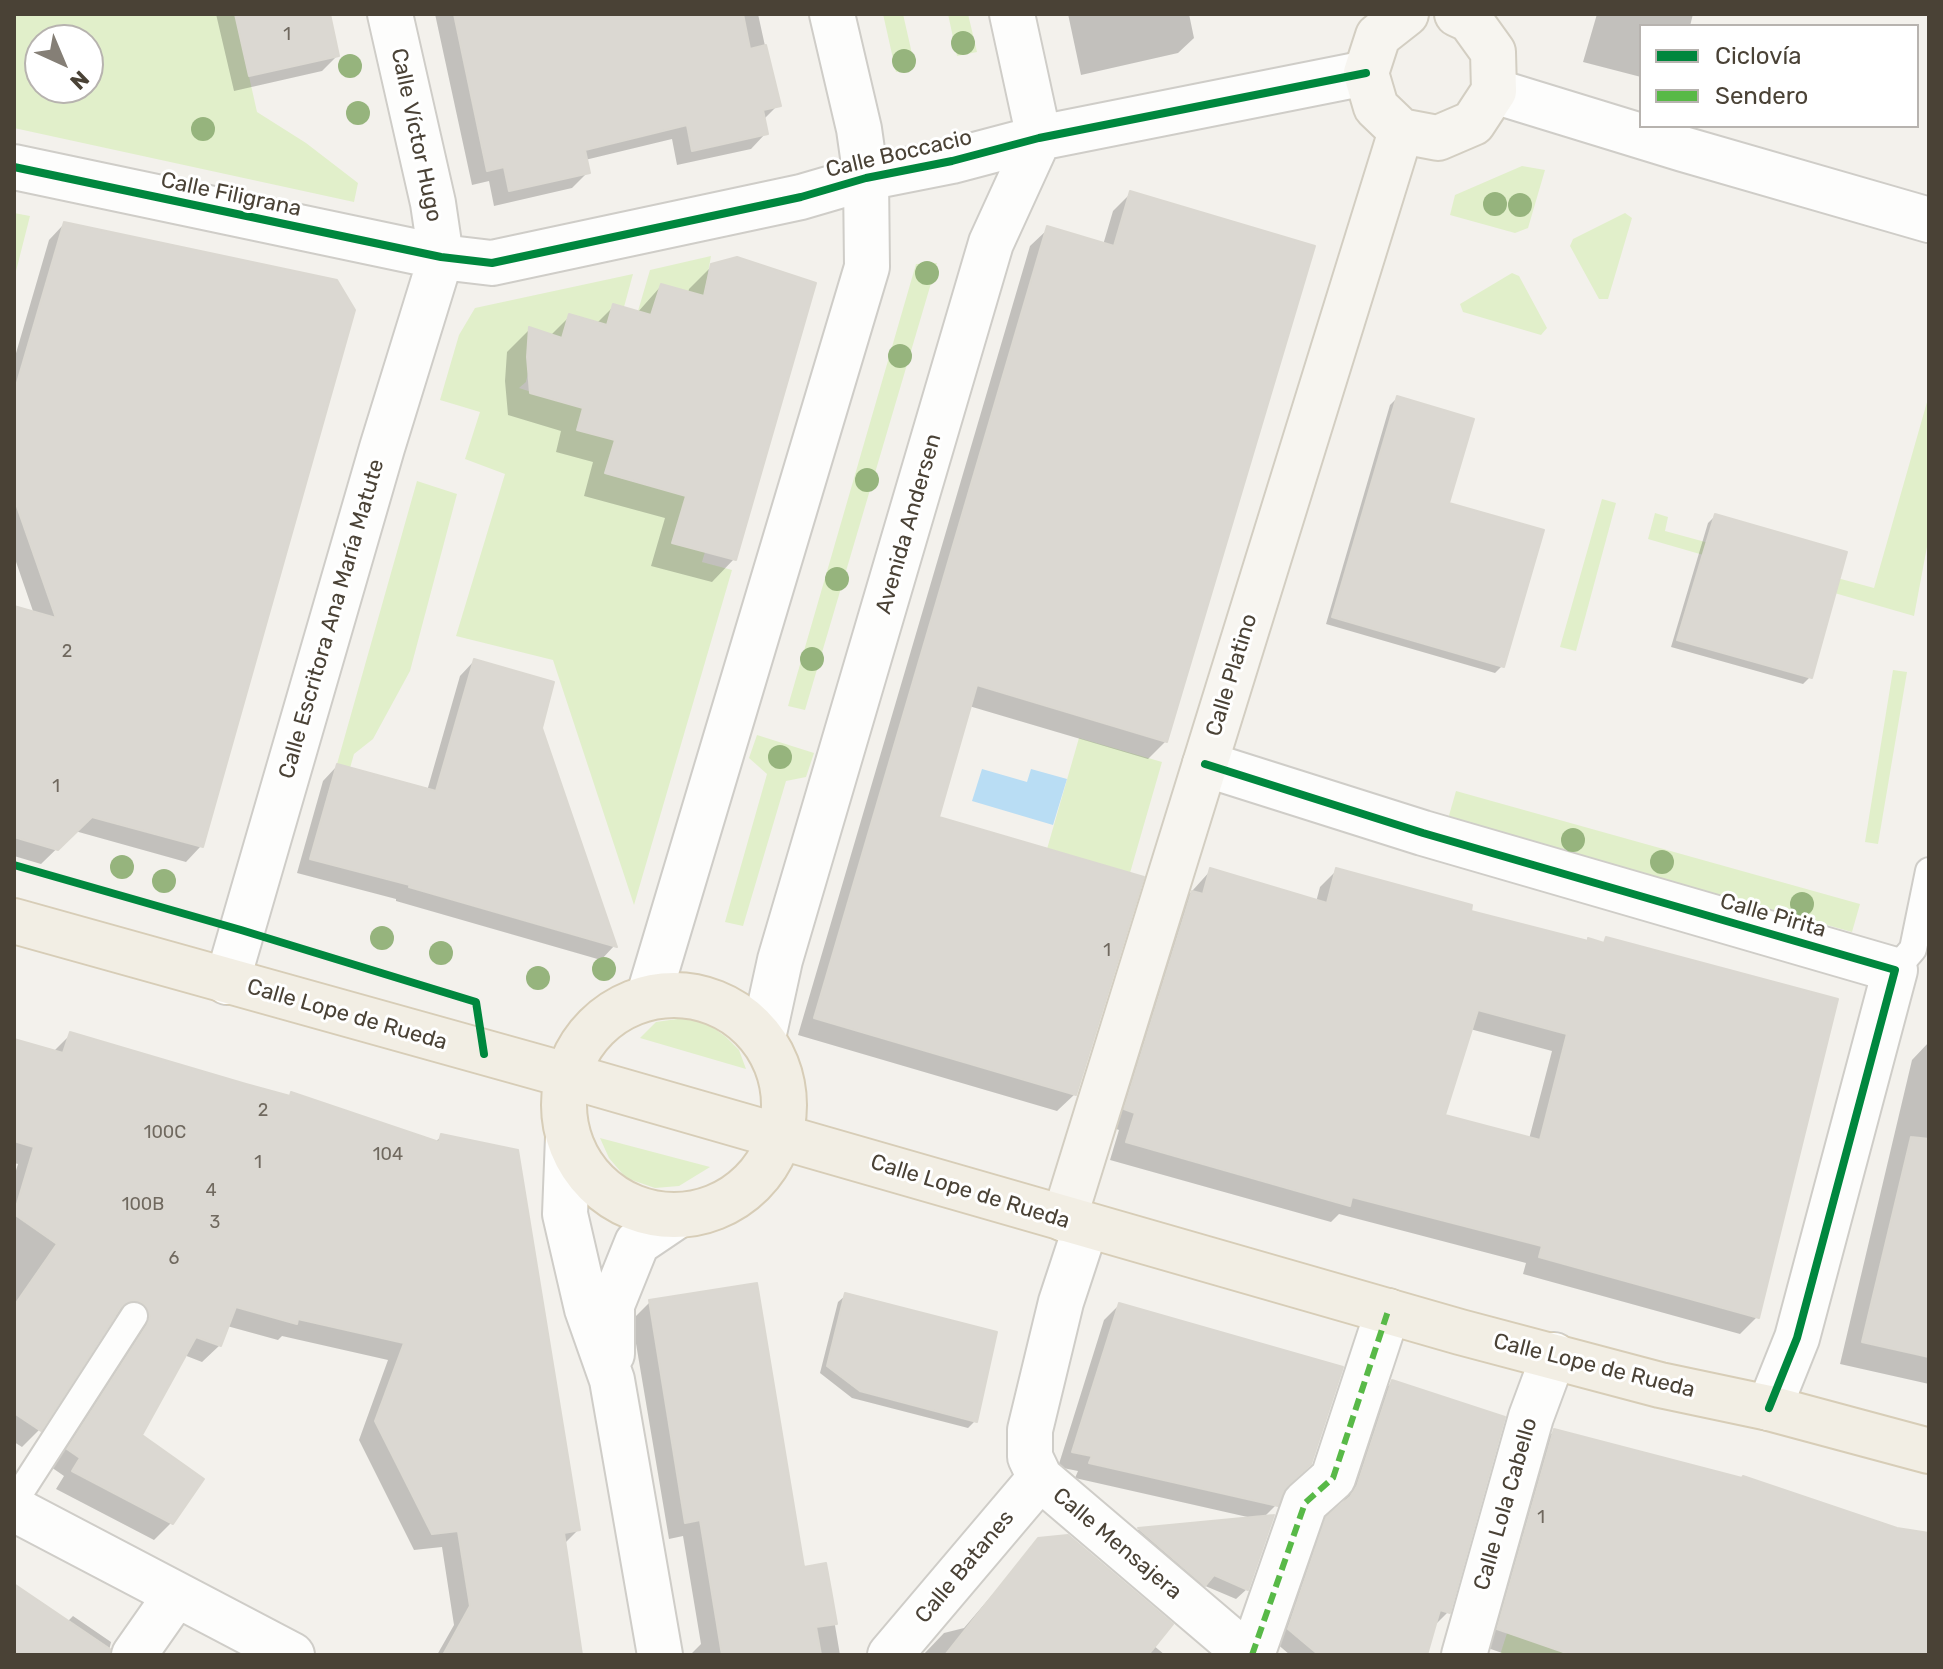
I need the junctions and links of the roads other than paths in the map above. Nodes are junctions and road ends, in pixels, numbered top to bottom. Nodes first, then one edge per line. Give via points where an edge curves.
1 (390, 14) edge
2 (832, 14) edge
3 (1012, 14) edge
4 (1406, 14) edge
5 (1466, 16) edge
6 (1366, 73) junction
7 (1494, 91) junction
8 (1401, 131) junction
9 (1039, 138) junction
10 (14, 167) edge
11 (866, 178) junction
12 (1929, 220) edge
13 (441, 257) junction
14 (1205, 764) junction
15 (1929, 871) edge
16 (14, 921) edge
17 (1912, 976) edge
18 (227, 982) junction
19 (649, 995) junction
20 (763, 1038) junction
21 (566, 1075) junction
22 (568, 1137) junction
23 (780, 1138) junction
24 (677, 1216) junction
25 (1075, 1223) junction
26 (1388, 1311) junction
27 (134, 1316) dead end
28 (1554, 1355) junction
29 (612, 1380) junction
30 (1769, 1408) junction
31 (1929, 1451) edge
32 (1040, 1478) junction
33 (14, 1502) edge
34 (14, 1509) edge
35 (176, 1595) junction
36 (134, 1655) edge
37 (292, 1655) edge
38 (660, 1655) edge
39 (890, 1655) edge
40 (1250, 1655) edge
41 (1464, 1655) edge

1 - 13 street, Calle Víctor Hugo
2 - 11 street
3 - 9 street
4 - 6 street via 1378,36
5 - 7 street via 1493,52
6 - 8 street via 1376,107
6 - 9 street, Calle Boccacio
7 - 8 street via 1473,123 1438,138
7 - 12 street
8 - 14 street, Calle Platino
9 - 11 street, Calle Boccacio
9 - 20 street, Avenida Andersen via 991,243 780,960
10 - 13 street, Calle Filigrana
11 - 13 street, Calle Boccacio via 801,197 492,263
11 - 19 street via 867,267
13 - 18 street, Calle Escritora Ana María Matute
14 - 17 street, Calle Pirita
14 - 25 street, Calle Platino
15 - 17 lane
16 - 18 main road, Calle Lope de Rueda
17 - 30 street via 1797,1338
18 - 21 main road, Calle Lope de Rueda
19 - 20 main road via 687,994 716,1001 742,1016
19 - 21 main road via 625,1005 585,1037
20 - 23 main road via 782,1081
21 - 22 main road via 562,1116
21 - 23 main road, Calle Lope de Rueda
22 - 24 main road via 573,1155 599,1188 633,1209
22 - 29 street via 565,1214 587,1309
23 - 24 main road via 758,1178 721,1205
23 - 25 main road, Calle Lope de Rueda
24 - 29 street via 637,1243 612,1305
25 - 26 main road, Calle Lope de Rueda
25 - 32 street, Calle Mensajera via 1030,1430 1030,1457
26 - 28 main road, Calle Lope de Rueda
26 - 40 street via 1333,1478 1305,1503
27 - 33 lane
28 - 30 main road, Calle Lope de Rueda
28 - 41 street, Calle Lola Cabello via 1531,1417
29 - 38 street
30 - 31 main road, Calle Lope de Rueda
32 - 39 street, Calle Batanes
32 - 40 street, Calle Mensajera
34 - 35 street
35 - 36 street
35 - 37 street

